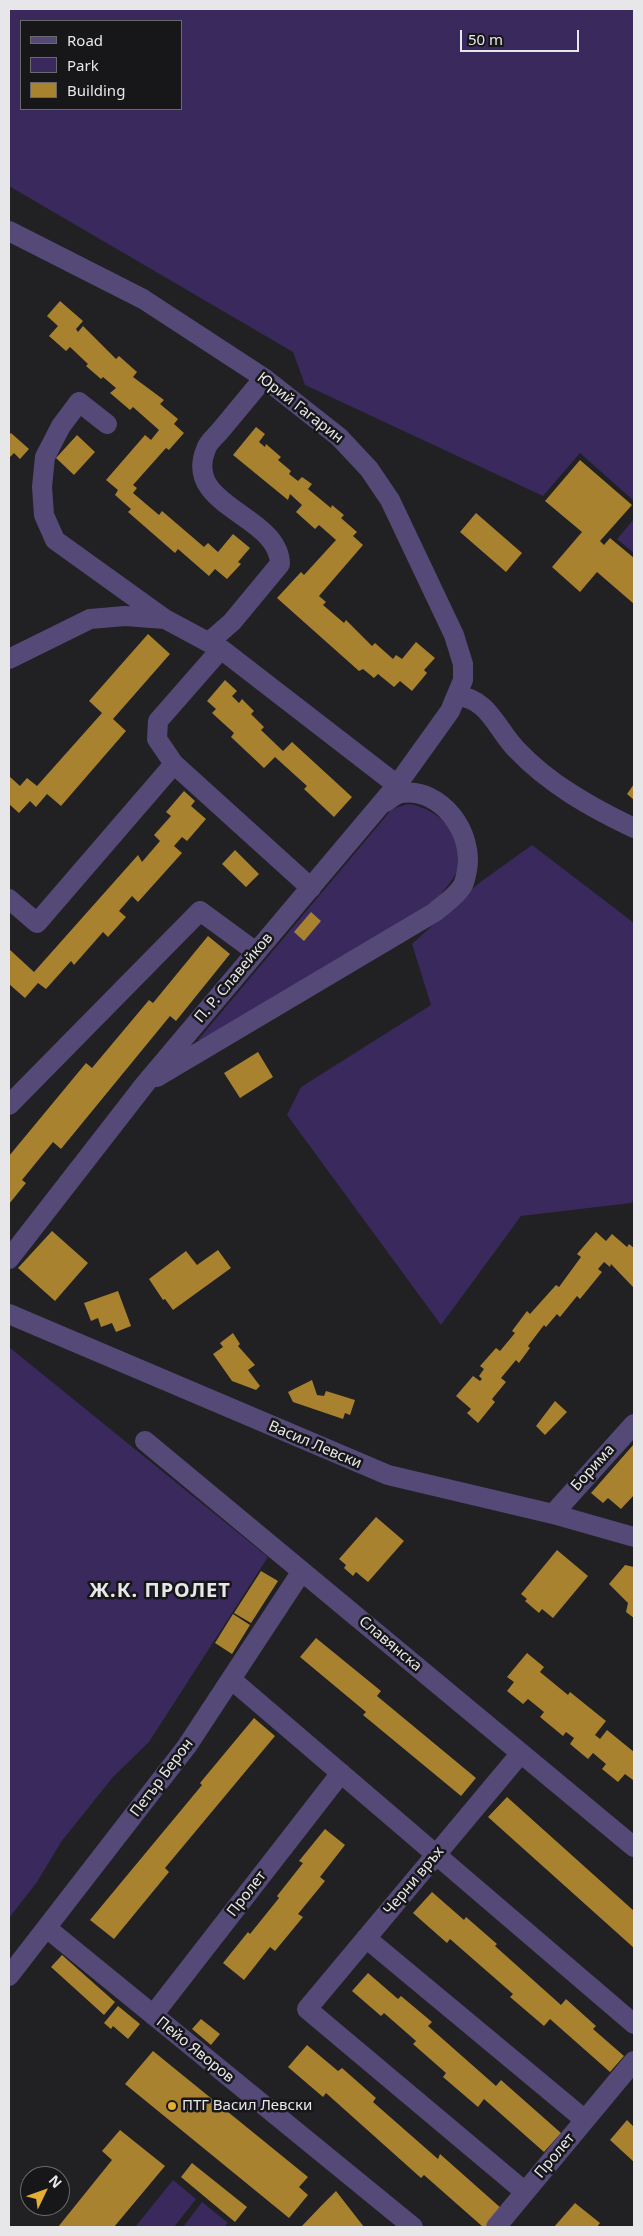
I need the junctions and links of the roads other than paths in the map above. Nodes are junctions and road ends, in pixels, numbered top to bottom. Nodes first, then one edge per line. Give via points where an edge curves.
1 (9, 231) edge
2 (264, 378) junction
3 (108, 424) dead end
4 (165, 619) junction
5 (215, 646) junction
6 (9, 659) edge
7 (458, 696) junction
8 (174, 764) junction
9 (397, 785) junction
10 (380, 805) junction
11 (634, 828) edge
12 (311, 888) junction
13 (9, 899) edge
14 (256, 952) junction
15 (145, 1084) junction
16 (9, 1105) edge
17 (9, 1260) edge
18 (9, 1314) edge
19 (634, 1424) edge
20 (145, 1441) dead end
21 (552, 1514) junction
22 (634, 1537) edge
23 (302, 1571) junction
24 (232, 1680) junction
25 (521, 1753) junction
26 (341, 1773) junction
27 (634, 1848) edge
28 (436, 1854) junction
29 (48, 1929) junction
30 (366, 1938) junction
31 (9, 1976) edge
32 (307, 2009) joint
33 (153, 2015) junction
34 (634, 2024) edge
35 (634, 2061) edge
36 (585, 2120) junction
37 (525, 2192) junction
38 (413, 2227) edge
39 (496, 2227) edge

1 - 2 street, Юрий Гагарин via 143,299
2 - 5 street via 206,448 202,470 208,489 272,540 280,553 280,564
2 - 7 street, Юрий Гагарин via 339,437 390,500 454,634 463,664
3 - 4 street via 79,402 61,426 45,457 44,515 55,540
4 - 5 street
4 - 6 street via 125,616 90,619
5 - 8 street via 158,721 157,739
5 - 9 street
7 - 9 street, П. Р. Славейков
7 - 11 street via 480,702 516,750 539,771 596,810
8 - 12 street
8 - 13 street via 37,923
9 - 10 street, П. Р. Славейков
10 - 12 street, П. Р. Славейков
10 - 15 street via 400,793 422,796 435,801 457,821 464,833 469,860 464,884 435,912
12 - 14 street, П. Р. Славейков
14 - 15 street, П. Р. Славейков
14 - 16 street via 200,911
15 - 17 street, П. Р. Славейков
18 - 21 street, Васил Левски via 388,1475
19 - 21 street, Борима
20 - 23 street, Славянска
21 - 22 street, Васил Левски
23 - 24 street, Петър Берон
23 - 25 street, Славянска
24 - 26 street
24 - 29 street, Петър Берон via 187,1746
25 - 27 street, Славянска
25 - 28 street, Черни връх
26 - 28 street
26 - 33 street, Пролет
28 - 30 street, Черни връх
28 - 34 street
29 - 31 street, Петър Берон
29 - 33 street, Пейо Яворов
30 - 32 street, Черни връх
30 - 36 street, Пролет
32 - 37 street, Пролет
33 - 38 street, Пейо Яворов
35 - 36 street, Пролет
36 - 37 street, Пролет
37 - 39 street, Пролет

